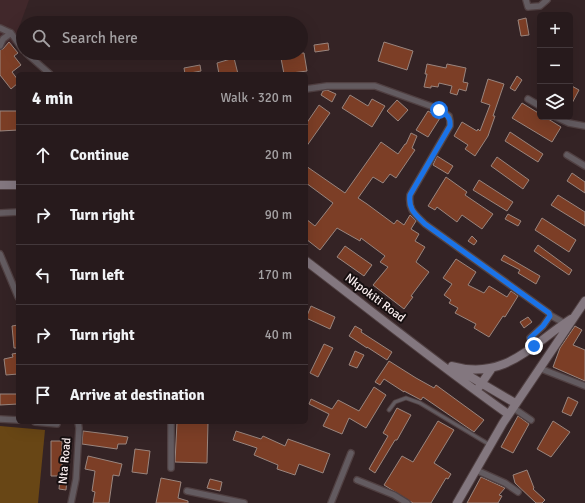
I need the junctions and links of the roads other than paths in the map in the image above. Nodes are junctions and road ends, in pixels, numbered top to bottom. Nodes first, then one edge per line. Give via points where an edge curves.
1 (526, 0) edge
2 (547, 0) edge
3 (0, 28) edge
4 (11, 33) junction
5 (16, 40) edge
6 (0, 46) edge
7 (34, 60) edge
8 (48, 72) edge
9 (308, 89) edge
10 (528, 99) dead end
11 (537, 104) edge
12 (562, 120) edge
13 (585, 126) edge
14 (567, 154) dead end
15 (585, 166) edge
16 (0, 185) edge
17 (16, 185) edge
18 (16, 212) edge
19 (0, 213) edge
20 (0, 254) edge
21 (308, 263) edge
22 (16, 292) edge
23 (585, 301) edge
24 (550, 315) junction
25 (575, 316) junction
26 (564, 323) junction
27 (534, 346) junction
28 (429, 355) junction
29 (452, 366) junction
30 (492, 368) junction
31 (539, 368) junction
32 (482, 383) junction
33 (585, 386) edge
34 (475, 392) junction
35 (512, 408) junction
36 (389, 410) dead end
37 (0, 419) edge
38 (16, 420) edge
39 (531, 420) dead end
40 (78, 424) edge
41 (171, 424) edge
42 (490, 445) junction
43 (351, 453) dead end
44 (171, 468) dead end
45 (476, 470) junction
46 (357, 480) dead end
47 (187, 491) dead end
48 (518, 492) dead end
49 (460, 502) edge
50 (71, 503) edge
51 (244, 503) edge
52 (332, 503) edge
53 (407, 503) edge

1 - 2 street via 528,7 540,6
3 - 4 street
4 - 5 street
4 - 6 street via 3,39
7 - 8 street
9 - 24 street via 375,86 449,116 450,126 410,195 411,208 425,224
10 - 11 street
12 - 13 street via 569,124
14 - 15 street
16 - 17 main road
18 - 19 street
20 - 22 street
21 - 28 main road, Nkpokiti Road
23 - 25 main road
24 - 26 street
24 - 27 street via 530,338
25 - 26 main road
25 - 31 main road
26 - 27 main road
27 - 30 main road via 518,357
28 - 29 main road
28 - 34 main road
29 - 30 main road via 469,369
29 - 32 main road
30 - 32 main road
31 - 33 street
31 - 35 main road
32 - 34 main road
32 - 35 main road
34 - 35 main road
35 - 39 street
35 - 42 main road
36 - 42 lane via 395,402 406,398 420,403
37 - 38 street
40 - 50 street, Nta Road via 76,479
41 - 44 street
42 - 45 main road
43 - 52 street
45 - 48 street via 505,482
45 - 49 main road
46 - 53 street
47 - 51 street

